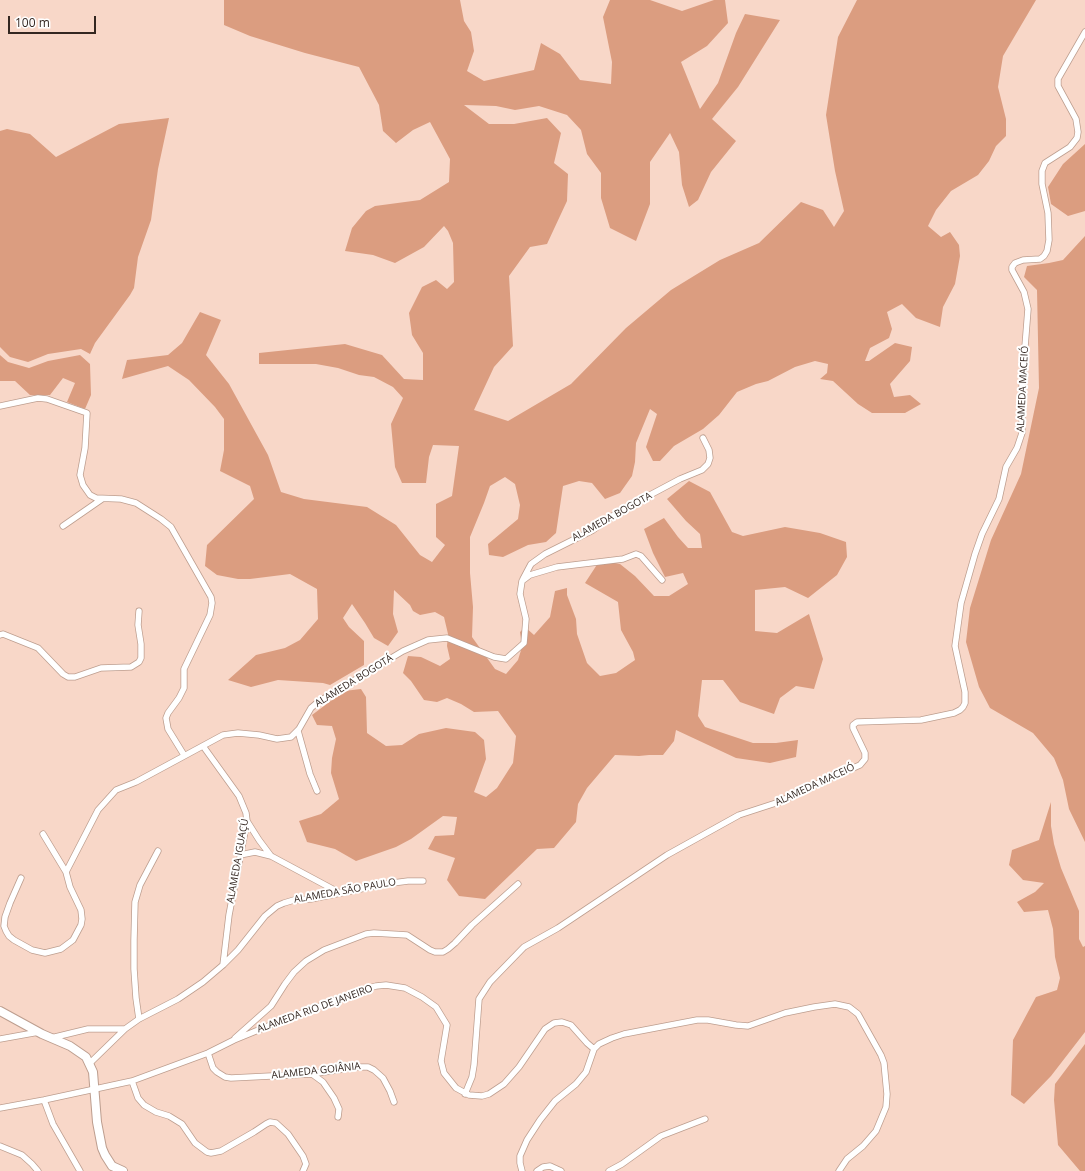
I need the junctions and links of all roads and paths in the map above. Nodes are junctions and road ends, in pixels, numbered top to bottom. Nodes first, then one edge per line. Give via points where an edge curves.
1 (1085, 32) edge
2 (0, 406) edge
3 (703, 438) dead end
4 (102, 499) junction
5 (63, 526) dead end
6 (662, 580) dead end
7 (522, 581) junction
8 (139, 611) dead end
9 (0, 634) edge
10 (298, 731) junction
11 (203, 746) junction
12 (184, 755) junction
13 (317, 791) dead end
14 (247, 821) junction
15 (43, 834) dead end
16 (158, 851) dead end
17 (240, 855) junction
18 (271, 856) junction
19 (66, 872) junction
20 (21, 878) dead end
21 (424, 881) dead end
22 (518, 884) dead end
23 (340, 893) junction
24 (223, 965) junction
25 (0, 1011) edge
26 (139, 1019) junction
27 (125, 1029) junction
28 (39, 1032) junction
29 (51, 1038) junction
30 (0, 1039) edge
31 (234, 1040) junction
32 (594, 1049) junction
33 (208, 1053) junction
34 (90, 1063) junction
35 (311, 1074) junction
36 (132, 1081) junction
37 (94, 1088) junction
38 (465, 1094) junction
39 (44, 1100) junction
40 (394, 1102) dead end
41 (0, 1108) edge
42 (338, 1118) dead end
43 (705, 1119) dead end
44 (0, 1146) edge
45 (110, 1168) edge
46 (38, 1171) edge
47 (80, 1171) edge
48 (123, 1171) edge
49 (303, 1171) edge
50 (522, 1171) edge
51 (536, 1171) edge
52 (561, 1171) edge
53 (609, 1171) edge
54 (839, 1171) edge

1 - 38 street, ALAMEDA MACEIÓ via 1058,79 1058,86 1076,119 1077,138 1070,147 1045,163 1042,171 1048,219 1047,251 1040,259 1022,260 1012,267 1024,292 1028,309 1022,384 1022,433 1006,467 997,504 982,534 961,603 955,646 965,692 963,707 954,713 921,720 857,722 853,728 866,755 860,765 779,802 739,815 668,855 558,928 524,947 490,982 479,999 474,1065
2 - 4 street via 47,398 88,413 80,475 90,495
3 - 7 street, ALAMEDA BOGOTA via 710,458 702,470 618,512 593,530 545,554 530,564
4 - 5 street
4 - 12 street via 121,499 136,503 171,527 211,597 210,615 184,669 184,688 166,718 168,729
6 - 7 street via 641,556 636,554 623,559 557,567 530,575
7 - 10 street, ALAMEDA BOGOTÁ via 520,594 526,619 524,641 518,650 506,659 494,657 447,638 428,640 403,651 318,702
8 - 9 street via 139,662 131,667 101,668 75,677 64,674 38,648
10 - 11 street via 291,738 282,739 247,733 223,735
10 - 13 street
11 - 12 street
11 - 14 street, ALAMEDA IGUAÇÚ via 239,796
12 - 19 street via 136,782 116,790 98,810
14 - 17 street, ALAMEDA IGUAÇÚ
14 - 18 street
15 - 19 street
16 - 26 street via 140,885 135,902 134,969
17 - 18 street via 255,852
17 - 24 street, ALAMEDA IGUAÇÚ
18 - 23 street
19 - 20 street via 82,919 73,940 54,952 32,950 14,940 6,931 5,917
21 - 23 street, ALAMEDA SÃO PAULO via 399,882
22 - 31 street via 443,952 430,950 407,935 374,933 324,950 294,972 271,1006
23 - 24 street, ALAMEDA SÃO PAULO via 294,900 277,906 262,919
24 - 26 street, ALAMEDA SÃO PAULO via 204,982
25 - 28 street
26 - 27 street, ALAMEDA SÃO PAULO
27 - 29 street via 88,1029
27 - 34 street, ALAMEDA SÃO PAULO
28 - 29 street
28 - 30 street
29 - 34 street via 78,1050
31 - 33 street, ALAMEDA RIO DE JANEIRO
31 - 38 street, ALAMEDA RIO DE JANEIRO via 368,988 397,986 422,998 441,1013 447,1025 441,1061 444,1073 456,1088
32 - 38 street via 571,1025 554,1023 545,1029 504,1084 490,1094
32 - 50 street via 586,1072 555,1101 527,1140 520,1156
32 - 54 street via 599,1044 624,1034 697,1020 748,1026 785,1013 814,1007 835,1004 849,1007 858,1014 881,1055 887,1094 886,1107 876,1132 847,1158
33 - 35 street, ALAMEDA GOIÂNIA via 213,1068 225,1077
33 - 36 street, ALAMEDA RIO DE JANEIRO
34 - 37 street
35 - 40 street, ALAMEDA GOIÂNIA via 357,1067 370,1068 387,1084
35 - 42 street via 323,1082 334,1098 339,1109
36 - 37 street, ALAMEDA RIO DE JANEIRO
36 - 49 street via 142,1103 151,1110 182,1124 204,1151 220,1151 266,1124 279,1124 303,1156 306,1164
37 - 39 street, ALAMEDA RIO DE JANEIRO
37 - 45 street via 102,1148
39 - 41 street, ALAMEDA RIO DE JANEIRO
39 - 47 street via 53,1124
43 - 53 street via 661,1136
44 - 46 street via 22,1155
45 - 48 street
51 - 52 street via 546,1166

